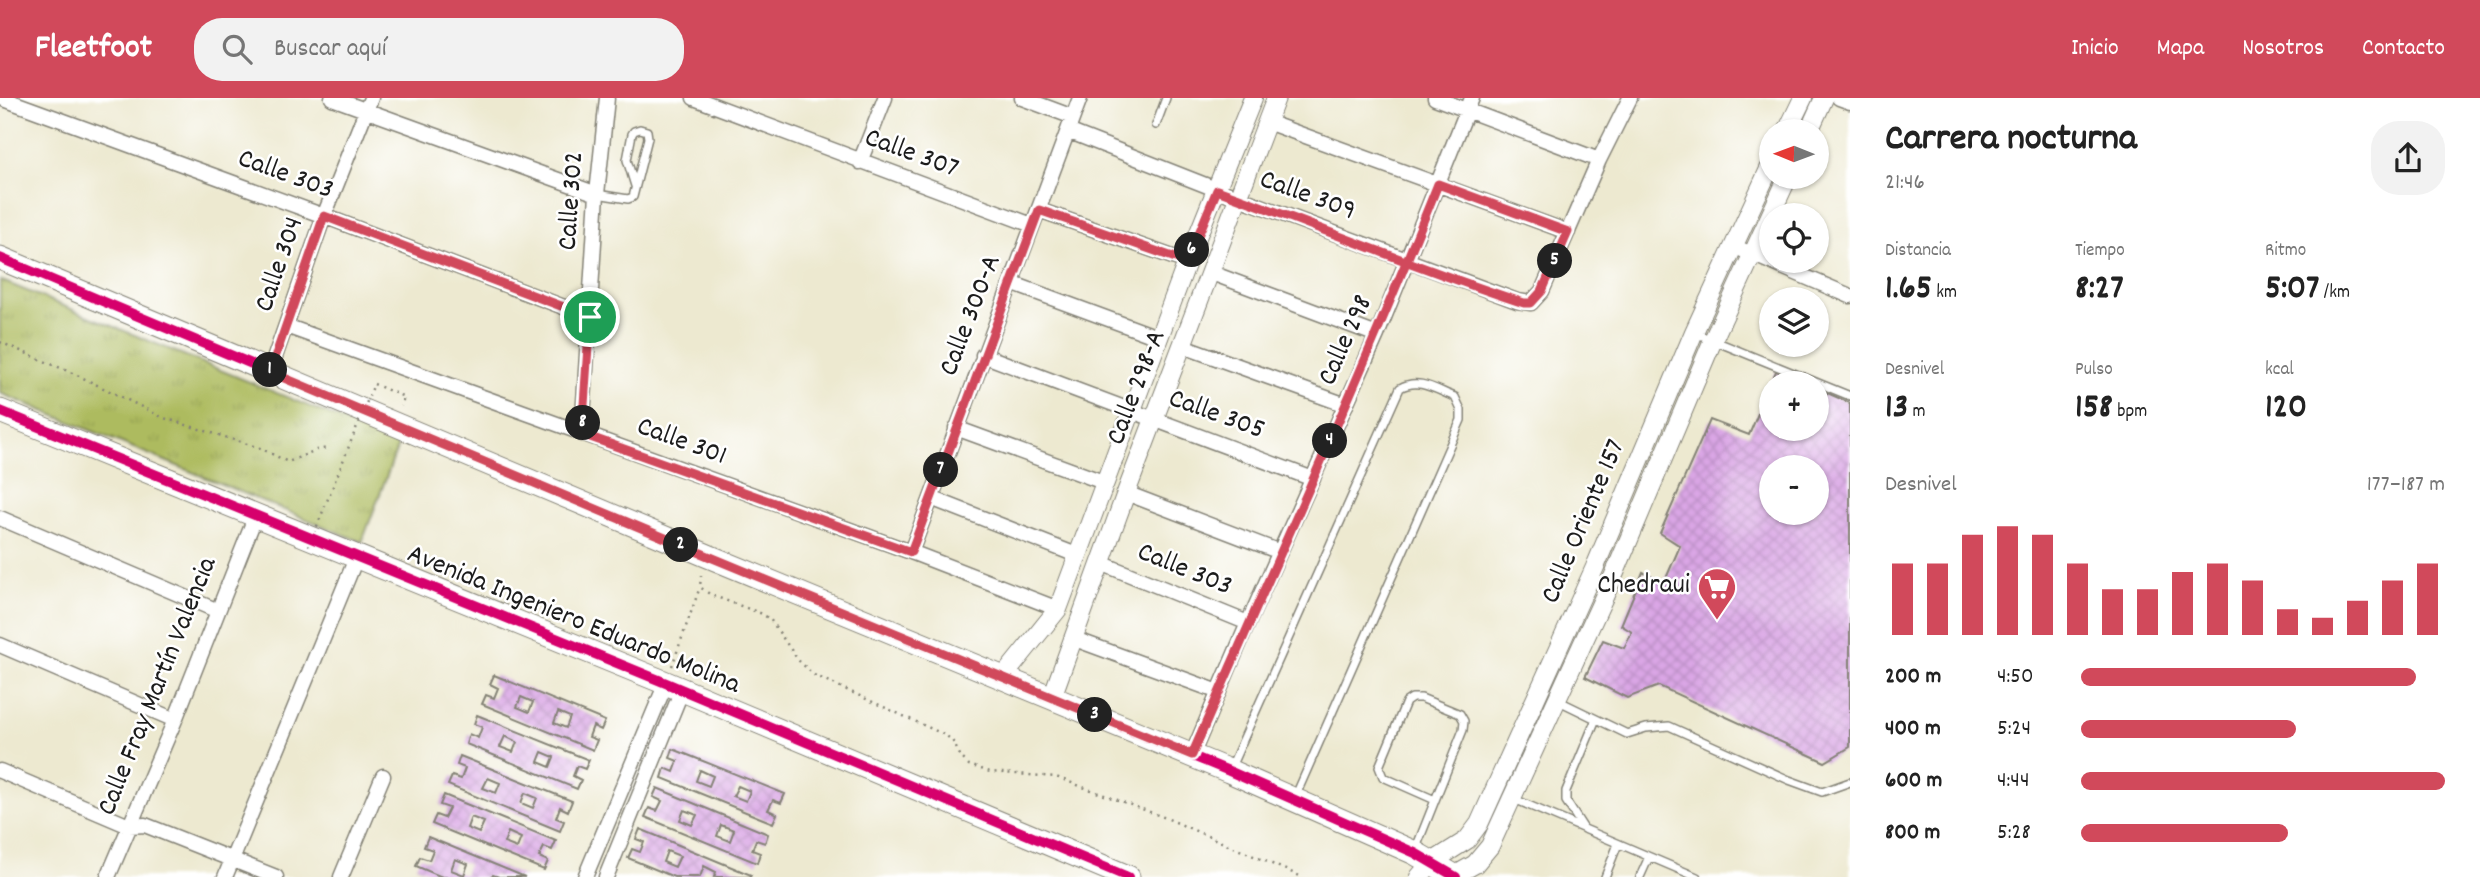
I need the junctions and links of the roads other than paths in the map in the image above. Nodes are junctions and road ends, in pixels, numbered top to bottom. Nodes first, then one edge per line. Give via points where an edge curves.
1 (1, 98) edge
2 (332, 98) edge
3 (607, 98) edge
4 (694, 98) edge
5 (885, 98) edge
6 (1022, 98) edge
7 (1080, 98) edge
8 (1166, 98) edge
9 (1253, 98) edge
10 (1276, 98) edge
11 (1435, 98) edge
12 (1630, 98) edge
13 (1802, 98) edge
14 (1824, 98) edge
15 (1839, 98) edge
16 (1850, 102) edge
17 (369, 104) edge
18 (1469, 104) edge
19 (1073, 117) junction
20 (1792, 119) edge
21 (1814, 119) edge
22 (1267, 122) junction
23 (1156, 125) dead end
24 (1068, 131) junction
25 (1599, 160) junction
26 (860, 162) junction
27 (1438, 184) junction
28 (635, 186) junction
29 (1760, 189) edge
30 (1782, 189) edge
31 (1217, 190) junction
32 (597, 194) junction
33 (1239, 198) junction
34 (1039, 210) junction
35 (324, 216) junction
36 (1032, 225) junction
37 (1568, 232) junction
38 (1733, 246) junction
39 (1752, 255) junction
40 (0, 258) edge
41 (1408, 261) junction
42 (1187, 262) junction
43 (1209, 272) junction
44 (1011, 283) junction
45 (1850, 296) edge
46 (590, 317) junction
47 (286, 326) junction
48 (1694, 332) junction
49 (1377, 335) junction
50 (1160, 338) junction
51 (1713, 341) junction
52 (1183, 346) junction
53 (983, 355) junction
54 (270, 372) junction
55 (1850, 396) edge
56 (1346, 405) junction
57 (0, 411) edge
58 (1133, 412) junction
59 (1155, 420) junction
60 (956, 428) junction
61 (582, 434) junction
62 (1313, 479) junction
63 (1106, 483) junction
64 (1126, 493) junction
65 (931, 498) junction
66 (256, 515) junction
67 (0, 518) edge
68 (911, 552) junction
69 (1280, 552) junction
70 (357, 556) junction
71 (1079, 556) junction
72 (1101, 563) junction
73 (1595, 567) junction
74 (1614, 575) junction
75 (1058, 609) junction
76 (218, 611) junction
77 (1248, 623) junction
78 (1072, 638) junction
79 (0, 645) edge
80 (1004, 676) junction
81 (674, 687) junction
82 (1219, 692) junction
83 (1052, 697) junction
84 (1557, 700) junction
85 (1596, 719) junction
86 (175, 720) junction
87 (1192, 755) junction
88 (0, 771) edge
89 (1229, 771) junction
90 (383, 776) dead end
91 (1850, 782) edge
92 (1512, 798) junction
93 (1294, 799) junction
94 (1436, 800) junction
95 (130, 826) junction
96 (1584, 829) junction
97 (1618, 844) junction
98 (1649, 857) junction
99 (233, 859) junction
100 (1422, 864) edge
101 (1679, 869) junction
102 (1454, 876) edge
103 (107, 877) edge
104 (225, 877) edge
105 (276, 877) edge
106 (341, 877) edge
107 (585, 877) edge
108 (606, 877) edge
109 (1128, 877) edge
110 (1605, 877) edge
111 (1640, 877) edge
112 (1675, 877) edge
113 (1697, 877) edge

1 - 35 street, Calle 303
2 - 17 street
3 - 32 street, Calle 302
4 - 26 street, Calle 307
5 - 26 street
6 - 19 street
7 - 19 street, Calle 300-A
8 - 23 lane
9 - 31 street, Calle 298-A
10 - 22 street, Calle 298-A
11 - 18 street
12 - 25 street
13 - 20 street
14 - 21 street
15 - 16 street
17 - 32 street
17 - 35 street, Calle 304
18 - 25 street
18 - 27 street, Calle 298
19 - 24 street, Calle 300-A
22 - 27 street
22 - 33 street, Calle 298-A
24 - 31 street, Calle 309
24 - 34 street, Calle 300-A
25 - 37 street
26 - 36 street, Calle 307
27 - 37 street
27 - 41 street, Calle 298
28 - 28 lane via 648,138 647,131 640,129 632,134 628,160
28 - 32 lane via 631,199
29 - 38 street, Calle Oriente 157
30 - 39 street, Calle Oriente 157
31 - 33 street, Calle 309
31 - 42 street, Calle 298-A
32 - 46 street, Calle 302
33 - 41 street, Calle 309
33 - 43 street, Calle 298-A
34 - 36 street, Calle 300-A
34 - 42 street
35 - 46 street, Calle 303
35 - 47 street, Calle 304
36 - 44 street, Calle 300-A
37 - 41 street, Calle 309 via 1542,291 1531,303
38 - 39 street
38 - 48 street, Calle Oriente 157
39 - 45 street
39 - 51 street, Calle Oriente 157
40 - 54 main road
41 - 49 street, Calle 298
42 - 50 street, Calle 298-A
43 - 49 street
43 - 52 street, Calle 298-A
44 - 50 street
44 - 53 street, Calle 300-A
46 - 61 street, Calle 302
47 - 54 street, Calle 304
47 - 61 street, Calle 301
48 - 51 lane
48 - 73 street, Calle Oriente 157
49 - 56 street, Calle 298
50 - 58 street, Calle 298-A
51 - 55 lane
51 - 74 street, Calle Oriente 157
52 - 56 street
52 - 59 street, Calle 298-A
53 - 58 street, Calle 305
53 - 60 street, Calle 300-A
54 - 80 main road
56 - 62 street, Calle 298
57 - 66 main road, Avenida Ingeniero Eduardo Molina
58 - 59 street, Calle 305
58 - 63 street, Calle 298-A
59 - 62 street, Calle 305
59 - 64 street, Calle 298-A
60 - 63 street
60 - 65 street, Calle 300-A
61 - 68 street, Calle 301
62 - 69 street, Calle 298
63 - 71 street, Calle 298-A
64 - 69 street
64 - 72 street, Calle 298-A
65 - 68 street, Calle 300-A
65 - 71 street
66 - 70 main road, Avenida Ingeniero Eduardo Molina
66 - 76 street, Calle Fray Martín Valencia
67 - 76 street
68 - 75 street, Calle 301
69 - 77 street, Calle 298
70 - 81 main road, Avenida Ingeniero Eduardo Molina
70 - 99 street
71 - 75 street, Calle 298-A
72 - 77 street, Calle 303
72 - 78 street, Calle 298-A
73 - 74 street
73 - 100 street, Calle Oriente 157 via 1479,824 1467,839
74 - 84 street, Calle Oriente 157
75 - 80 street, Calle 298-A
76 - 86 street, Calle Fray Martín Valencia
77 - 82 street, Calle 298
78 - 82 street
78 - 83 street, Calle 298-A
79 - 86 street
80 - 83 main road
81 - 107 street via 642,735
81 - 108 street
81 - 109 main road, Avenida Ingeniero Eduardo Molina
82 - 87 street, Calle 298
83 - 87 main road
84 - 85 lane
84 - 92 street, Calle Oriente 157
85 - 91 lane via 1628,734 1669,726 1822,792
85 - 96 lane via 1566,792 1566,801
86 - 95 street, Calle Fray Martín Valencia
87 - 89 main road
88 - 95 street
89 - 93 main road
89 - 93 lane via 1400,388 1418,382 1455,397 1461,420
90 - 106 street
92 - 96 lane
92 - 102 street, Calle Oriente 157 via 1490,846 1475,864
93 - 100 main road
94 - 94 lane via 1464,721 1460,714 1412,698 1406,702 1379,772
94 - 100 lane
95 - 99 street via 145,825
95 - 103 street, Calle Fray Martín Valencia
96 - 97 lane
97 - 98 lane
97 - 110 lane
98 - 101 lane
98 - 111 lane
99 - 104 street
99 - 105 street
100 - 102 main road
101 - 112 lane
101 - 113 lane

